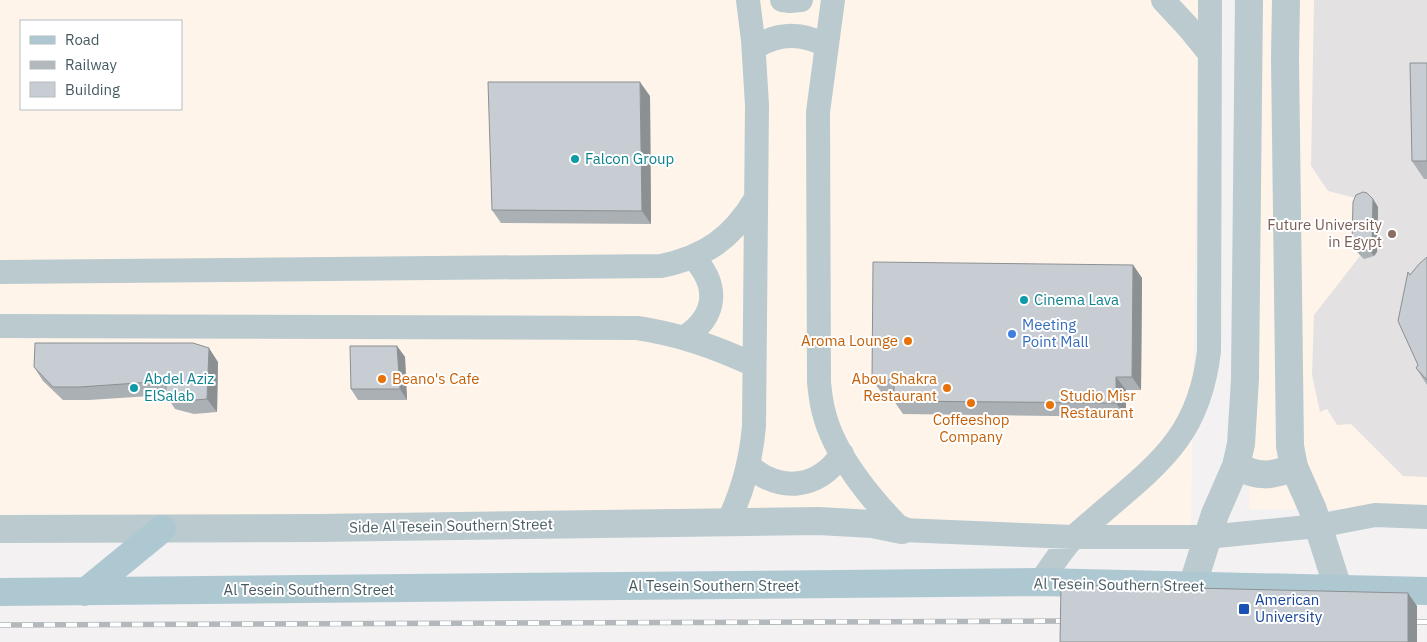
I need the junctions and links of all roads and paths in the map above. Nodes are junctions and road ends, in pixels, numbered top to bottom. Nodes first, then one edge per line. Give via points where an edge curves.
1 (748, 0) edge
2 (782, 0) edge
3 (800, 0) edge
4 (833, 0) edge
5 (1163, 0) edge
6 (1210, 0) edge
7 (1249, 0) edge
8 (1286, 0) edge
9 (826, 45) junction
10 (754, 48) junction
11 (1210, 54) junction
12 (755, 200) junction
13 (693, 257) junction
14 (0, 272) edge
15 (0, 326) edge
16 (685, 337) junction
17 (754, 366) junction
18 (842, 454) junction
19 (749, 466) junction
20 (1236, 466) junction
21 (1294, 467) junction
22 (1427, 517) edge
23 (728, 522) junction
24 (1318, 526) junction
25 (0, 529) edge
26 (162, 529) junction
27 (902, 530) junction
28 (1074, 537) junction
29 (1207, 537) junction
30 (1040, 582) junction
31 (1192, 587) junction
32 (1338, 588) junction
33 (1427, 591) edge
34 (0, 592) edge
35 (85, 592) junction

1 - 10 street
2 - 3 street
4 - 9 street
5 - 11 street
6 - 11 street
7 - 20 street via 1245,379 1241,444
8 - 21 street via 1290,446
9 - 10 street via 795,35 773,38
9 - 18 street via 818,112 819,382 824,413
10 - 12 street via 757,105
11 - 28 street via 1209,351 1206,377 1194,412 1169,452
12 - 13 street via 723,240
12 - 17 street
13 - 14 street via 672,264 650,266
13 - 16 street via 708,277 711,300 703,322
15 - 16 street via 637,328
16 - 17 street
17 - 19 street via 754,426
18 - 19 street via 826,472 792,484 769,480
18 - 27 street via 880,509
19 - 23 street
20 - 21 street via 1265,476
20 - 29 street
21 - 24 street
22 - 24 street via 1375,515
23 - 26 street, Side Al Tesein Southern Street
23 - 27 street, Side Al Tesein Southern Street via 828,521
24 - 29 street
24 - 32 street
25 - 26 street, Side Al Tesein Southern Street
26 - 35 main road
27 - 28 street
28 - 29 street
28 - 30 street
29 - 31 street
30 - 31 main road, Al Tesein Southern Street
30 - 35 main road, Al Tesein Southern Street
31 - 32 main road, Al Tesein Southern Street
32 - 33 main road, Al Tesein Southern Street
34 - 35 main road, Al Tesein Southern Street

